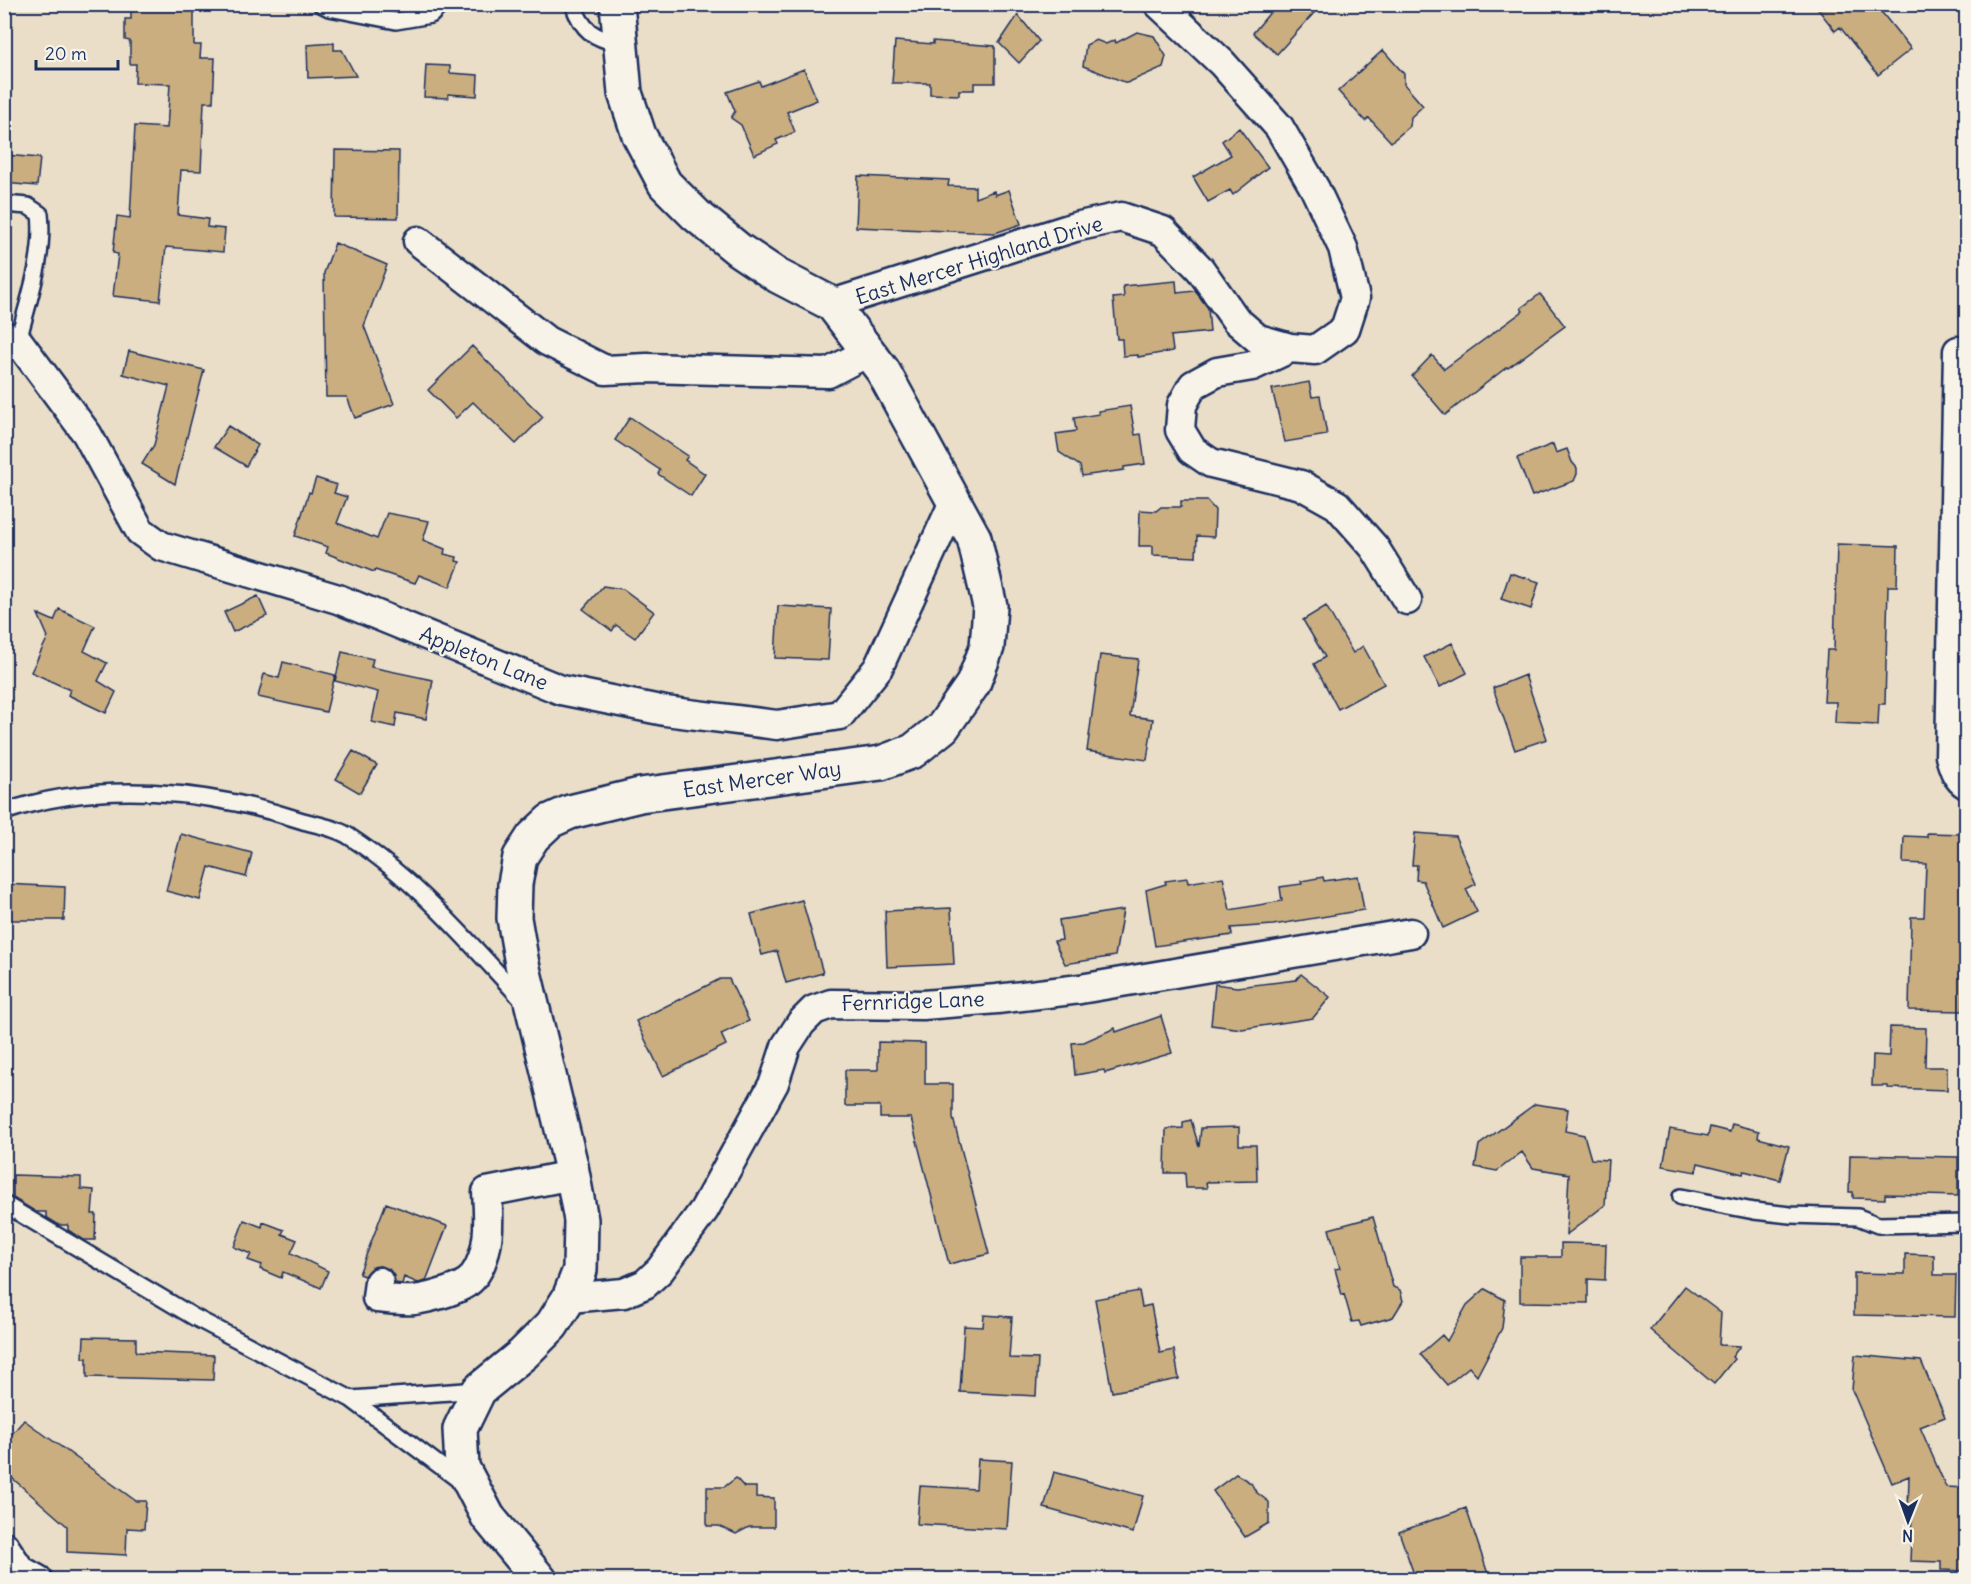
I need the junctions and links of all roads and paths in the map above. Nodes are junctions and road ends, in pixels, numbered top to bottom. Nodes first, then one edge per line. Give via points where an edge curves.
1 (321, 4) edge
2 (442, 4) edge
3 (573, 4) edge
4 (617, 4) edge
5 (1159, 4) edge
6 (620, 44) junction
7 (4, 204) edge
8 (418, 241) dead end
9 (832, 304) junction
10 (11, 339) edge
11 (1290, 348) junction
12 (1958, 351) dead end
13 (868, 352) junction
14 (954, 502) junction
15 (1407, 600) dead end
16 (1964, 782) edge
17 (4, 812) edge
18 (1411, 933) dead end
19 (534, 1013) junction
20 (573, 1175) junction
21 (1681, 1197) dead end
22 (4, 1204) edge
23 (1966, 1223) edge
24 (378, 1282) dead end
25 (569, 1298) junction
26 (479, 1390) junction
27 (351, 1399) junction
28 (475, 1492) junction
29 (4, 1546) edge
30 (38, 1580) edge
31 (540, 1580) edge

1 - 2 lane via 396,21 431,15
3 - 6 lane via 578,18 597,38
4 - 6 street, East Mercer Way
5 - 11 street, East Mercer Highland Drive via 1222,63 1279,127 1343,248 1355,298 1346,329 1315,350
6 - 9 street, East Mercer Way via 629,104 639,135 665,184 739,250 777,276
7 - 10 lane via 28,206 40,214 42,228 40,248
8 - 13 street via 547,341 604,370 828,373
9 - 11 street, East Mercer Highland Drive via 1075,227 1121,218 1163,231 1200,269 1236,320 1258,339
9 - 13 street, East Mercer Way
10 - 14 street, Appleton Lane via 87,434 140,531 161,546 338,599 561,690 664,711 777,725 840,715 878,668
11 - 15 street, East Mercer Highland Drive via 1252,366 1217,372 1193,385 1182,405 1180,430 1192,450 1210,462 1301,485 1337,505 1374,547
12 - 16 street via 1950,756 1953,768
13 - 14 street, East Mercer Way via 883,371
14 - 19 street, East Mercer Way via 974,538 990,606 987,647 973,684 943,727 913,751 881,763 640,795 550,821 532,837 520,857 515,884 514,918
17 - 19 lane via 33,802 116,791 199,796 280,813 348,835 403,877 458,929
18 - 25 street, Fernridge Lane via 1080,989 923,1005 831,1004 814,1010 786,1046 774,1083 704,1210 660,1270 645,1284 624,1293
19 - 20 street, East Mercer Way
20 - 24 street via 487,1192 489,1219 484,1255 472,1279 453,1290 413,1300 377,1298
20 - 25 street, East Mercer Way via 581,1220 580,1270
21 - 23 lane via 1754,1211 1858,1217 1878,1225
22 - 27 lane via 194,1317
25 - 26 street, East Mercer Way via 552,1325
26 - 27 lane
26 - 28 street, East Mercer Way via 460,1430 462,1467
27 - 28 lane
28 - 31 street, East Mercer Way via 488,1517
29 - 30 street via 20,1570

